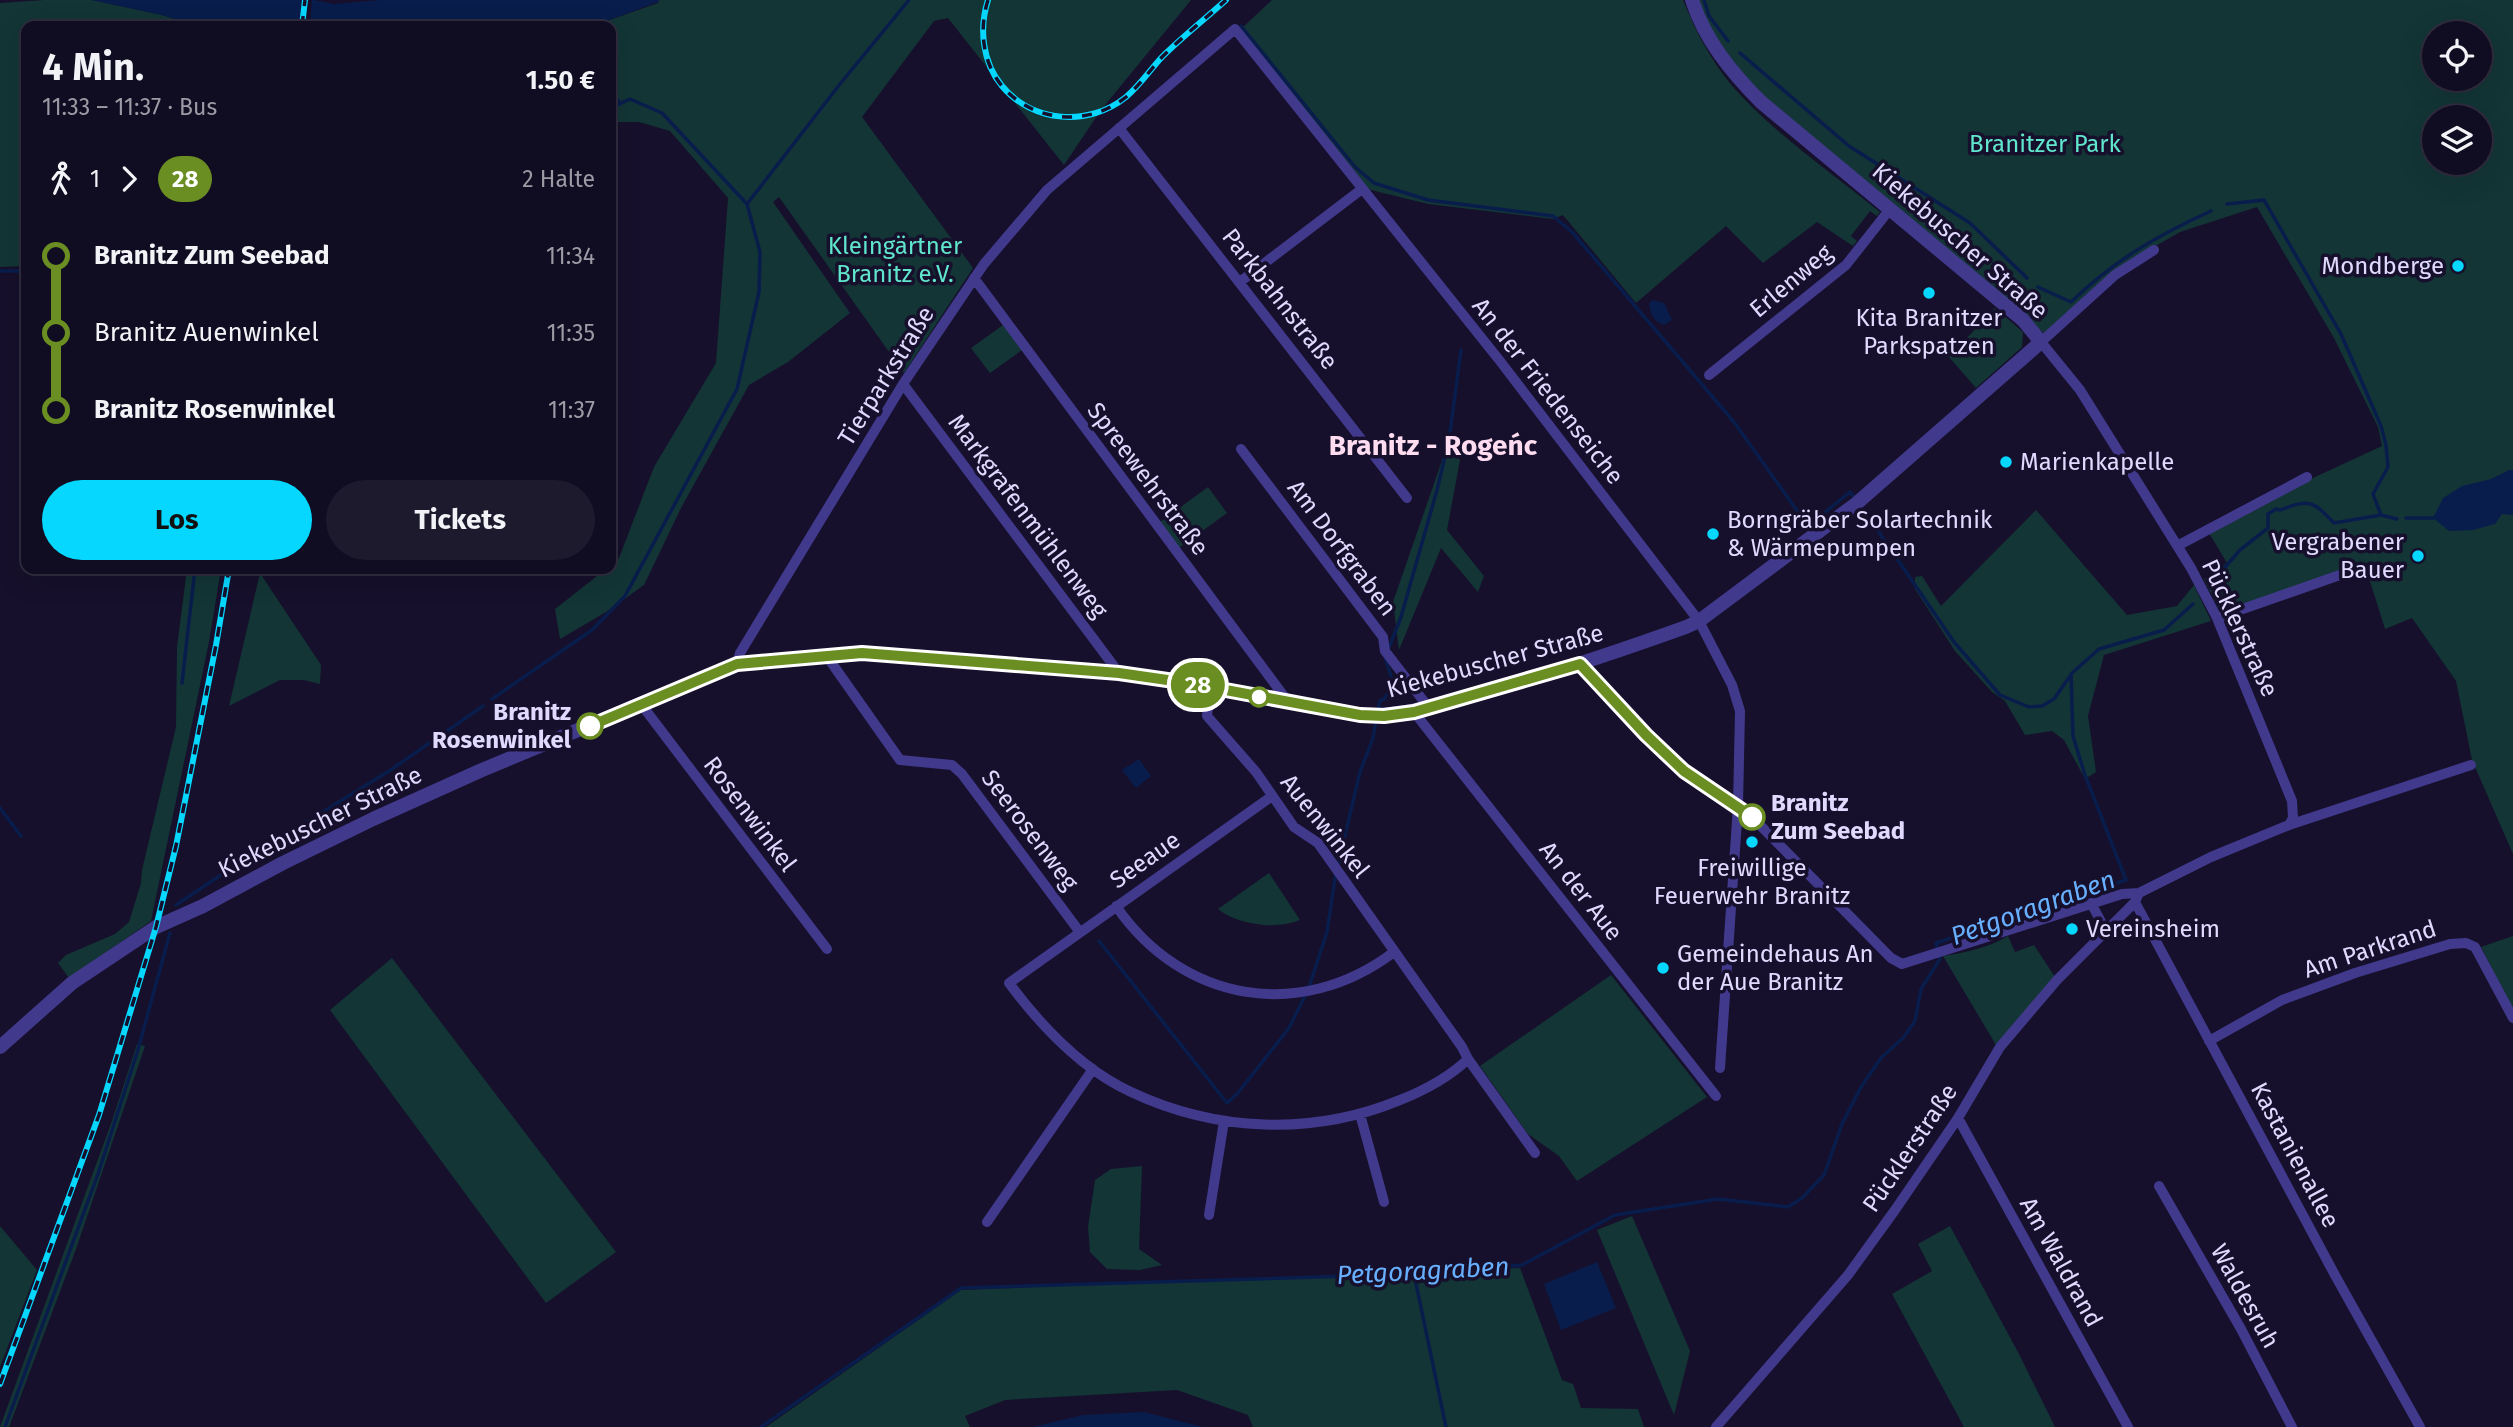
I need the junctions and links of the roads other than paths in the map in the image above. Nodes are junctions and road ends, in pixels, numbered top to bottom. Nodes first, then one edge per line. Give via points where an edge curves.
1 (1692, 0) edge
2 (1235, 29) joint
3 (1119, 128) junction
4 (1362, 189) junction
5 (1890, 209) junction
6 (2154, 250) dead end
7 (974, 278) junction
8 (1241, 281) junction
9 (2041, 342) junction
10 (1709, 375) dead end
11 (904, 384) junction
12 (1241, 449) dead end
13 (2307, 477) dead end
14 (1407, 498) dead end
15 (2179, 545) junction
16 (2357, 569) dead end
17 (2217, 618) junction
18 (1699, 621) junction
19 (826, 655) junction
20 (737, 664) junction
21 (1580, 664) junction
22 (1119, 673) junction
23 (1210, 687) junction
24 (1290, 703) junction
25 (640, 704) junction
26 (1421, 710) junction
27 (2471, 765) dead end
28 (1272, 796) junction
29 (1738, 806) junction
30 (2288, 825) junction
31 (2137, 897) junction
32 (2091, 903) junction
33 (1116, 906) junction
34 (1079, 931) junction
35 (2106, 931) junction
36 (827, 948) dead end
37 (1394, 952) junction
38 (2513, 1017) edge
39 (2209, 1041) junction
40 (0, 1047) edge
41 (1468, 1059) junction
42 (1720, 1068) dead end
43 (1093, 1069) junction
44 (1716, 1096) dead end
45 (1360, 1114) junction
46 (1958, 1118) junction
47 (1224, 1121) junction
48 (1535, 1153) dead end
49 (2159, 1186) dead end
50 (1384, 1202) dead end
51 (1209, 1215) dead end
52 (987, 1222) dead end
53 (1716, 1427) edge
54 (2128, 1427) edge
55 (2292, 1427) edge
56 (2420, 1427) edge

1 - 5 street, Kiekebuscher Straße via 1711,41 1747,88
2 - 3 street, Tierparkstraße
2 - 4 street, An der Friedenseiche
3 - 7 street, Tierparkstraße via 1032,205
3 - 8 street, Parkbahnstraße
4 - 8 street
4 - 18 street, An der Friedenseiche
5 - 9 street, Kiekebuscher Straße via 2023,320
5 - 10 street, Erlenweg via 1846,265
6 - 9 street via 2115,275
7 - 11 street, Tierparkstraße
7 - 24 street, Spreewehrstraße
8 - 14 street, Parkbahnstraße
9 - 15 street, Pücklerstraße via 2080,390
9 - 18 street, Kiekebuscher Straße via 1857,503
11 - 20 street, Tierparkstraße
11 - 22 street, Markgrafenmühlenweg
12 - 26 street, Am Dorfgraben via 1383,637 1385,651
13 - 15 street
15 - 17 street, Pücklerstraße
16 - 17 street
17 - 30 street, Pücklerstraße via 2292,801 2293,818
18 - 21 street, Kiekebuscher Straße
18 - 29 street, An der Friedenseiche via 1741,711
19 - 20 street, Kiekebuscher Straße
19 - 22 street, Kiekebuscher Straße via 862,653
19 - 34 street, Seerosenweg via 900,760 952,765 962,774
20 - 25 street, Kiekebuscher Straße
21 - 26 street, Kiekebuscher Straße
21 - 29 street via 1684,771
22 - 23 street, Kiekebuscher Straße
23 - 24 street, Kiekebuscher Straße
23 - 28 street, Auenwinkel via 1207,716
24 - 26 street, Kiekebuscher Straße via 1360,715
25 - 36 street, Rosenwinkel
25 - 40 street, Kiekebuscher Straße via 373,818 156,927 72,983
26 - 44 street, An der Aue
27 - 30 street
28 - 33 street, Seeaue
28 - 37 street, Auenwinkel via 1294,827 1318,843
29 - 32 street via 1902,964
29 - 42 street, An der Friedenseiche
30 - 31 street via 2211,857
31 - 32 street via 2122,894
31 - 35 street, Pücklerstraße
31 - 39 street, Kastanienallee
32 - 35 street
33 - 34 street, Seeaue
33 - 37 street via 1145,942 1173,964 1242,993 1266,996 1342,982
34 - 43 street, Seeaue via 1009,982 1048,1030
35 - 46 street, Pücklerstraße via 2000,1047
37 - 41 street, Auenwinkel
38 - 39 street, Am Parkrand via 2481,953 2466,943 2450,944 2282,1000
39 - 56 street, Kastanienallee
41 - 45 street via 1437,1083
41 - 48 street, Auenwinkel
43 - 47 street via 1130,1092 1167,1107
43 - 52 street
45 - 47 street via 1298,1125
45 - 50 street
46 - 53 street, Pücklerstraße via 1839,1286
46 - 54 street, Am Waldrand
47 - 51 street
49 - 55 street, Waldesruh

